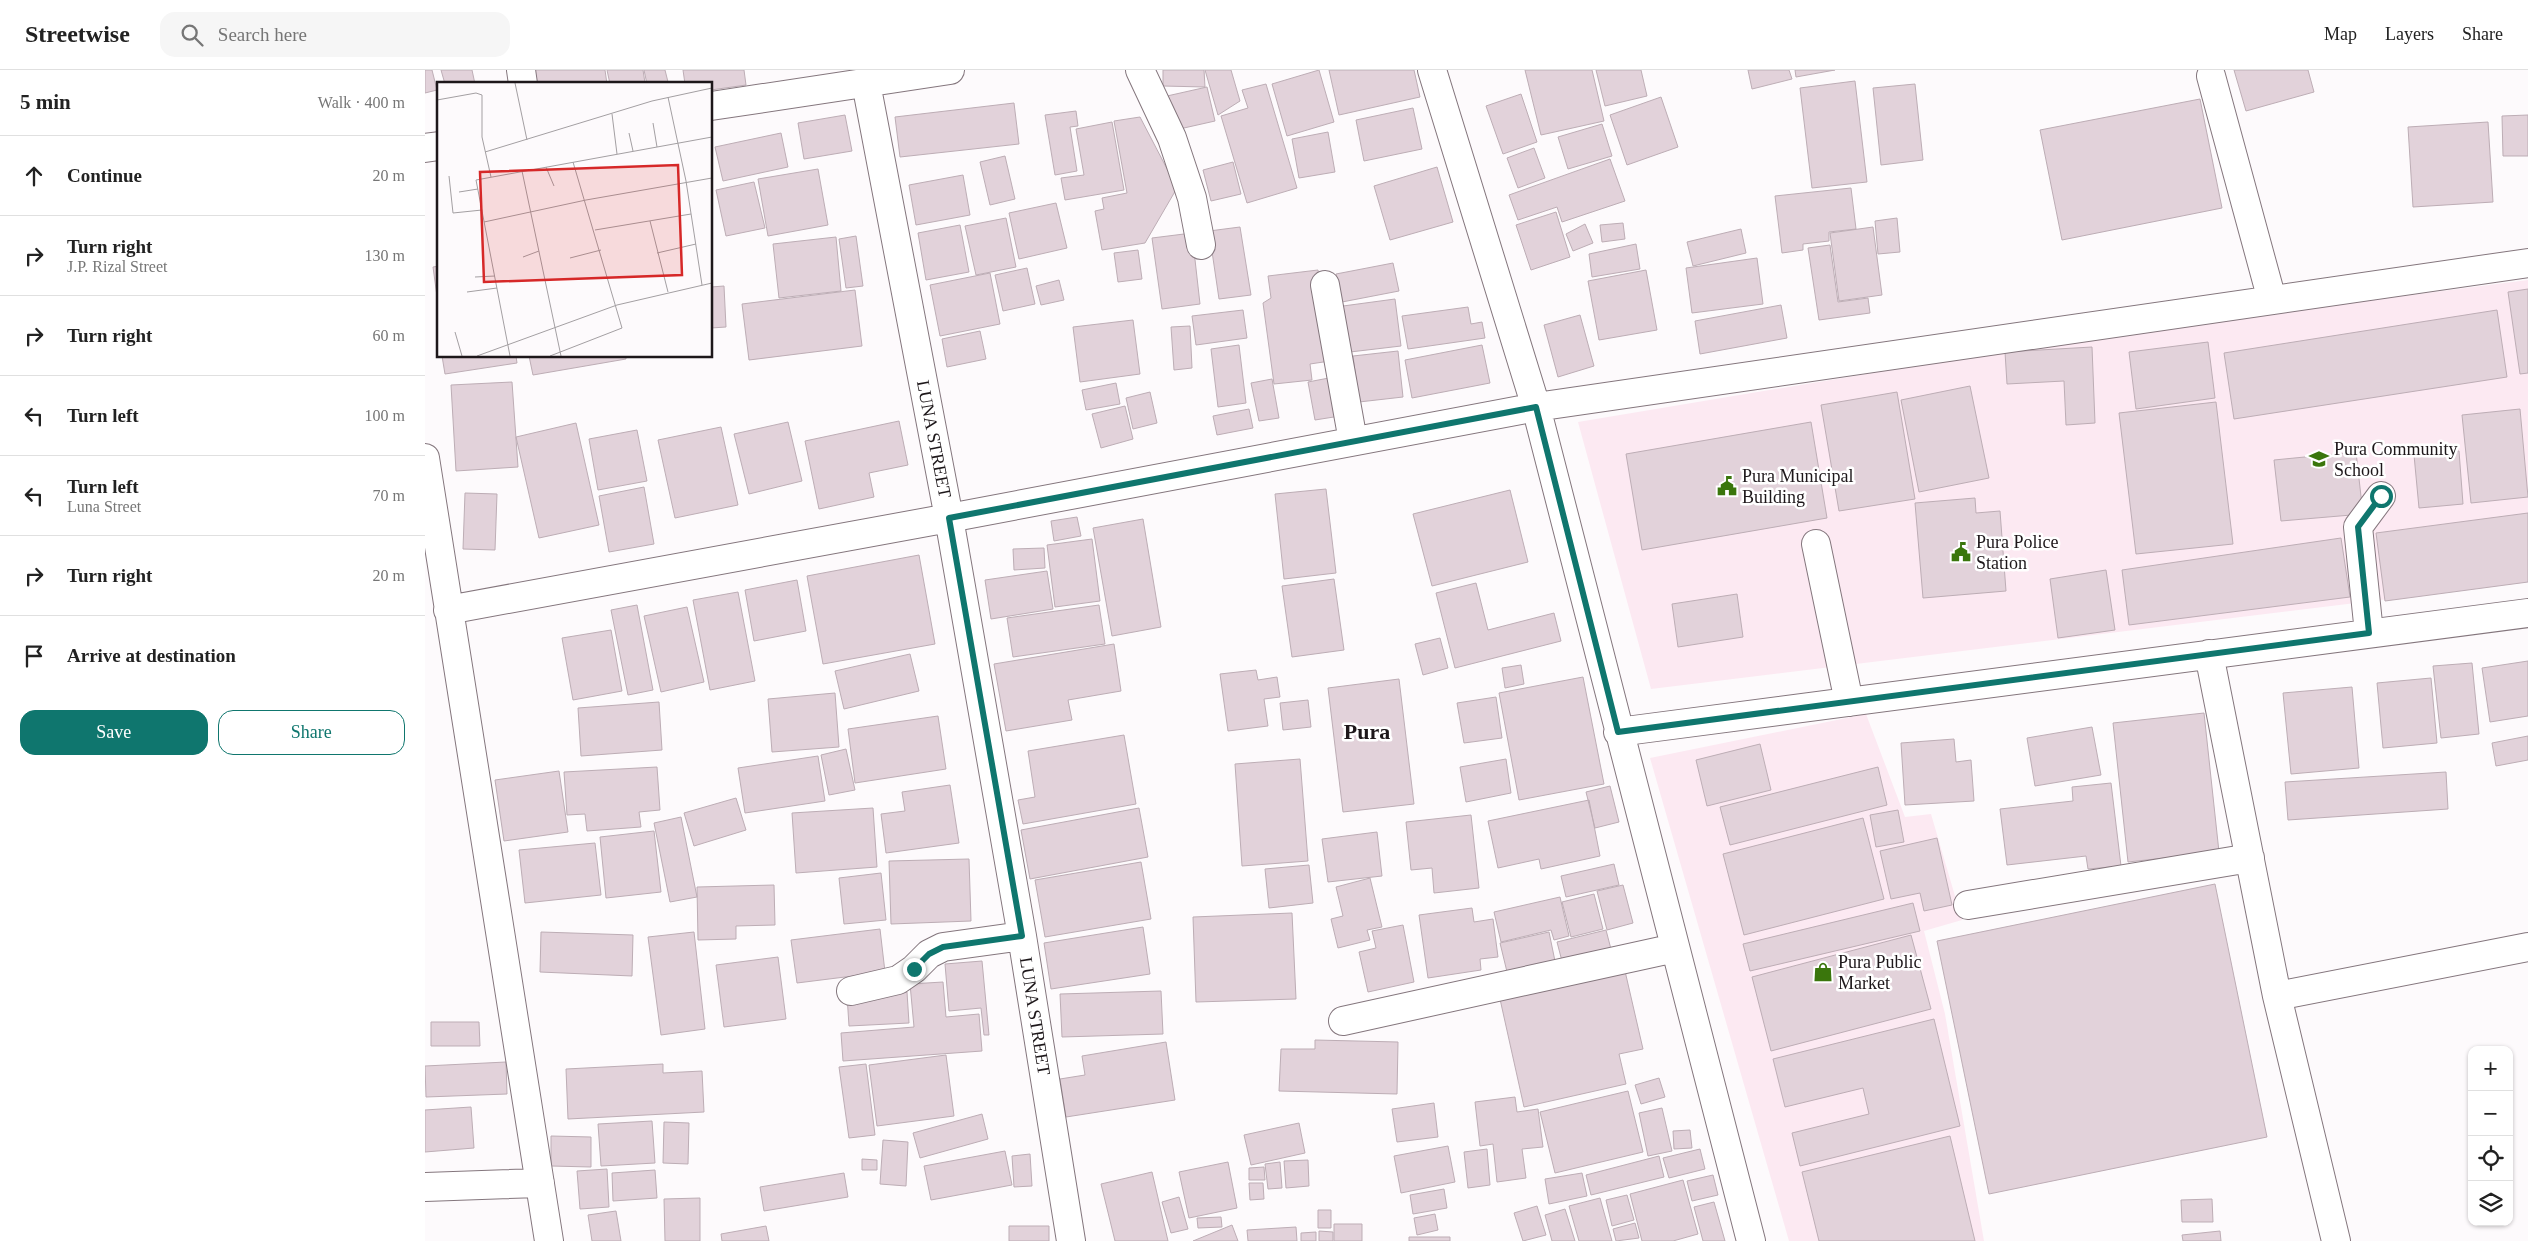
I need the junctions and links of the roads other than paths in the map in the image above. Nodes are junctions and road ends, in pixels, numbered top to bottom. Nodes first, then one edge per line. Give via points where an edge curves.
1 (951, 70) edge
2 (1139, 70) edge
3 (1432, 70) edge
4 (2211, 76) dead end
5 (866, 83) junction
6 (713, 106) edge
7 (1201, 245) dead end
8 (2528, 263) edge
9 (1325, 286) dead end
10 (2272, 300) junction
11 (1536, 407) junction
12 (1353, 442) junction
13 (426, 472) edge
14 (2381, 496) dead end
15 (949, 518) junction
16 (1816, 544) dead end
17 (448, 610) junction
18 (2528, 612) edge
19 (2369, 633) junction
20 (2209, 654) junction
21 (1849, 702) junction
22 (1618, 732) junction
23 (2250, 858) junction
24 (1968, 905) dead end
25 (1022, 936) junction
26 (2528, 947) edge
27 (1675, 948) junction
28 (851, 991) dead end
29 (2277, 996) junction
30 (1343, 1020) dead end
31 (540, 1183) junction
32 (425, 1186) edge
33 (549, 1241) edge
34 (1071, 1241) edge
35 (1751, 1241) edge
36 (2336, 1241) edge

1 - 5 street
2 - 7 street via 1172,138 1192,198
3 - 11 street
4 - 10 street
5 - 6 street
5 - 15 street, LUNA STREET
8 - 10 street
9 - 12 street
10 - 11 street
11 - 12 street
11 - 22 street
12 - 15 street
13 - 17 street
14 - 19 street via 2358,527
15 - 17 street
15 - 25 street, LUNA STREET
16 - 21 street
17 - 31 street
18 - 19 street
19 - 20 street
20 - 21 street
20 - 23 street
21 - 22 street
22 - 27 street
23 - 24 street
23 - 29 street
25 - 28 street via 943,947 929,954 898,980
25 - 34 street, LUNA STREET
26 - 29 street
27 - 30 street
27 - 35 street
29 - 36 street
31 - 32 street
31 - 33 street

